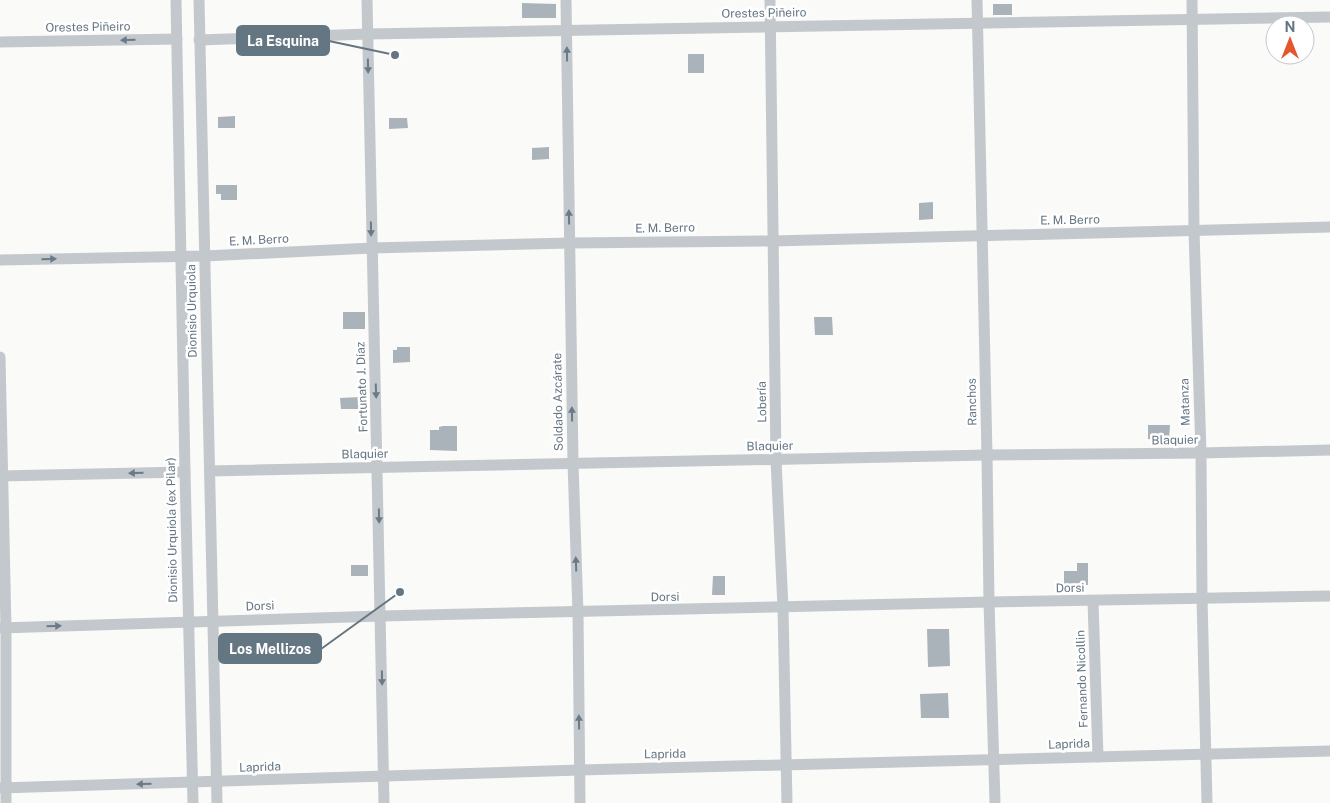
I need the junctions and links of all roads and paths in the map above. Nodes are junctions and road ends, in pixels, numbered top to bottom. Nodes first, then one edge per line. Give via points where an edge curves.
1 (176, 0) edge
2 (199, 0) edge
3 (367, 0) edge
4 (566, 0) edge
5 (770, 0) edge
6 (977, 0) edge
7 (1192, 0) edge
8 (1330, 17) edge
9 (1192, 20) junction
10 (978, 24) junction
11 (770, 27) junction
12 (566, 31) junction
13 (368, 34) junction
14 (177, 40) junction
15 (199, 40) junction
16 (0, 42) edge
17 (1330, 227) edge
18 (1194, 231) junction
19 (982, 236) junction
20 (773, 240) junction
21 (570, 243) junction
22 (372, 248) junction
23 (180, 256) junction
24 (205, 256) junction
25 (0, 260) edge
26 (0, 358) edge
27 (1330, 450) edge
28 (1200, 453) junction
29 (987, 455) junction
30 (776, 460) junction
31 (573, 463) junction
32 (378, 467) junction
33 (210, 471) junction
34 (185, 472) junction
35 (2, 476) edge
36 (1330, 596) edge
37 (1202, 598) junction
38 (1092, 601) junction
39 (989, 602) junction
40 (783, 608) junction
41 (578, 613) junction
42 (381, 616) junction
43 (188, 622) junction
44 (214, 622) junction
45 (3, 628) edge
46 (1330, 751) edge
47 (1206, 754) junction
48 (1098, 756) junction
49 (994, 760) junction
50 (786, 765) junction
51 (580, 770) junction
52 (384, 776) junction
53 (217, 782) junction
54 (192, 783) junction
55 (3, 788) edge
56 (6, 803) edge
57 (193, 803) edge
58 (217, 803) edge
59 (384, 803) edge
60 (580, 803) edge
61 (788, 803) edge
62 (995, 803) edge
63 (1207, 803) edge

1 - 14 street, Dionisio Urquiola
2 - 15 street, Dionisio Urquiola
3 - 13 street, Fortunato J. Díaz
4 - 12 street, Soldado Azcárate
5 - 11 street, Lobería
6 - 10 street, Ranchos
7 - 9 street, Matanza
8 - 9 street, Orestes Piñeiro
9 - 10 street, Orestes Piñeiro
9 - 18 street, Matanza
10 - 11 street, Orestes Piñeiro
10 - 19 street, Ranchos
11 - 12 street, Orestes Piñeiro
11 - 20 street, Lobería
12 - 13 street, Orestes Piñeiro
21 -> 12 street, Soldado Azcárate
13 - 15 street, Orestes Piñeiro
13 -> 22 street, Fortunato J. Díaz
14 -> 16 street, Orestes Piñeiro
14 - 23 street, Dionisio Urquiola
15 - 24 street, Dionisio Urquiola
17 - 18 street, E. M. Berro
18 - 19 street, E. M. Berro
18 - 28 street, Matanza
19 - 20 street, E. M. Berro
19 - 29 street, Ranchos
20 - 21 street, E. M. Berro
20 - 30 street, Lobería
21 - 22 street, E. M. Berro
31 -> 21 street, Soldado Azcárate
22 - 24 street, E. M. Berro
22 -> 32 street, Fortunato J. Díaz
23 - 24 street, E. M. Berro
25 -> 23 street, E. M. Berro
23 - 34 street, Dionisio Urquiola (ex Pilar)
24 - 33 street, Dionisio Urquiola
26 - 35 street
27 - 28 street, Blaquier
28 - 29 street, Blaquier
28 - 37 street, Matanza
29 - 30 street, Blaquier
29 - 39 street, Ranchos
30 - 31 street, Blaquier
30 - 40 street, Lobería
31 - 32 street, Blaquier
41 -> 31 street, Soldado Azcárate
32 - 33 street, Blaquier
32 -> 42 street, Fortunato J. Díaz
33 - 44 street, Dionisio Urquiola
34 -> 35 street
34 - 43 street, Dionisio Urquiola (ex Pilar)
35 - 45 street
36 - 37 street, Dorsi
37 - 38 street, Dorsi
37 - 47 street, Matanza
38 - 39 street, Dorsi
38 - 48 street, Fernando Nicollin
39 - 40 street, Dorsi
39 - 49 street, Ranchos
40 - 41 street, Dorsi
40 - 50 street, Lobería
41 - 42 street, Dorsi
51 -> 41 street, Soldado Azcárate
42 - 44 street, Dorsi
42 -> 52 street, Fortunato J. Díaz
43 - 44 street, Dorsi
45 -> 43 street, Dorsi
43 - 54 street, Dionisio Urquiola (ex Pilar)
44 - 53 street
45 - 55 street
46 - 47 street, Laprida
47 - 48 street, Laprida
47 - 63 street, Matanza
48 - 49 street, Laprida
49 - 50 street, Laprida
49 - 62 street, Ranchos
50 - 51 street, Laprida
50 - 61 street, Lobería
51 - 52 street, Laprida
51 - 60 street, Soldado Azcárate
52 - 53 street, Laprida
52 - 59 street, Fortunato J. Díaz
53 - 54 street, Laprida
53 - 58 street
54 -> 55 street, Laprida
54 - 57 street, Dionisio Urquiola (ex Pilar)
55 - 56 street

